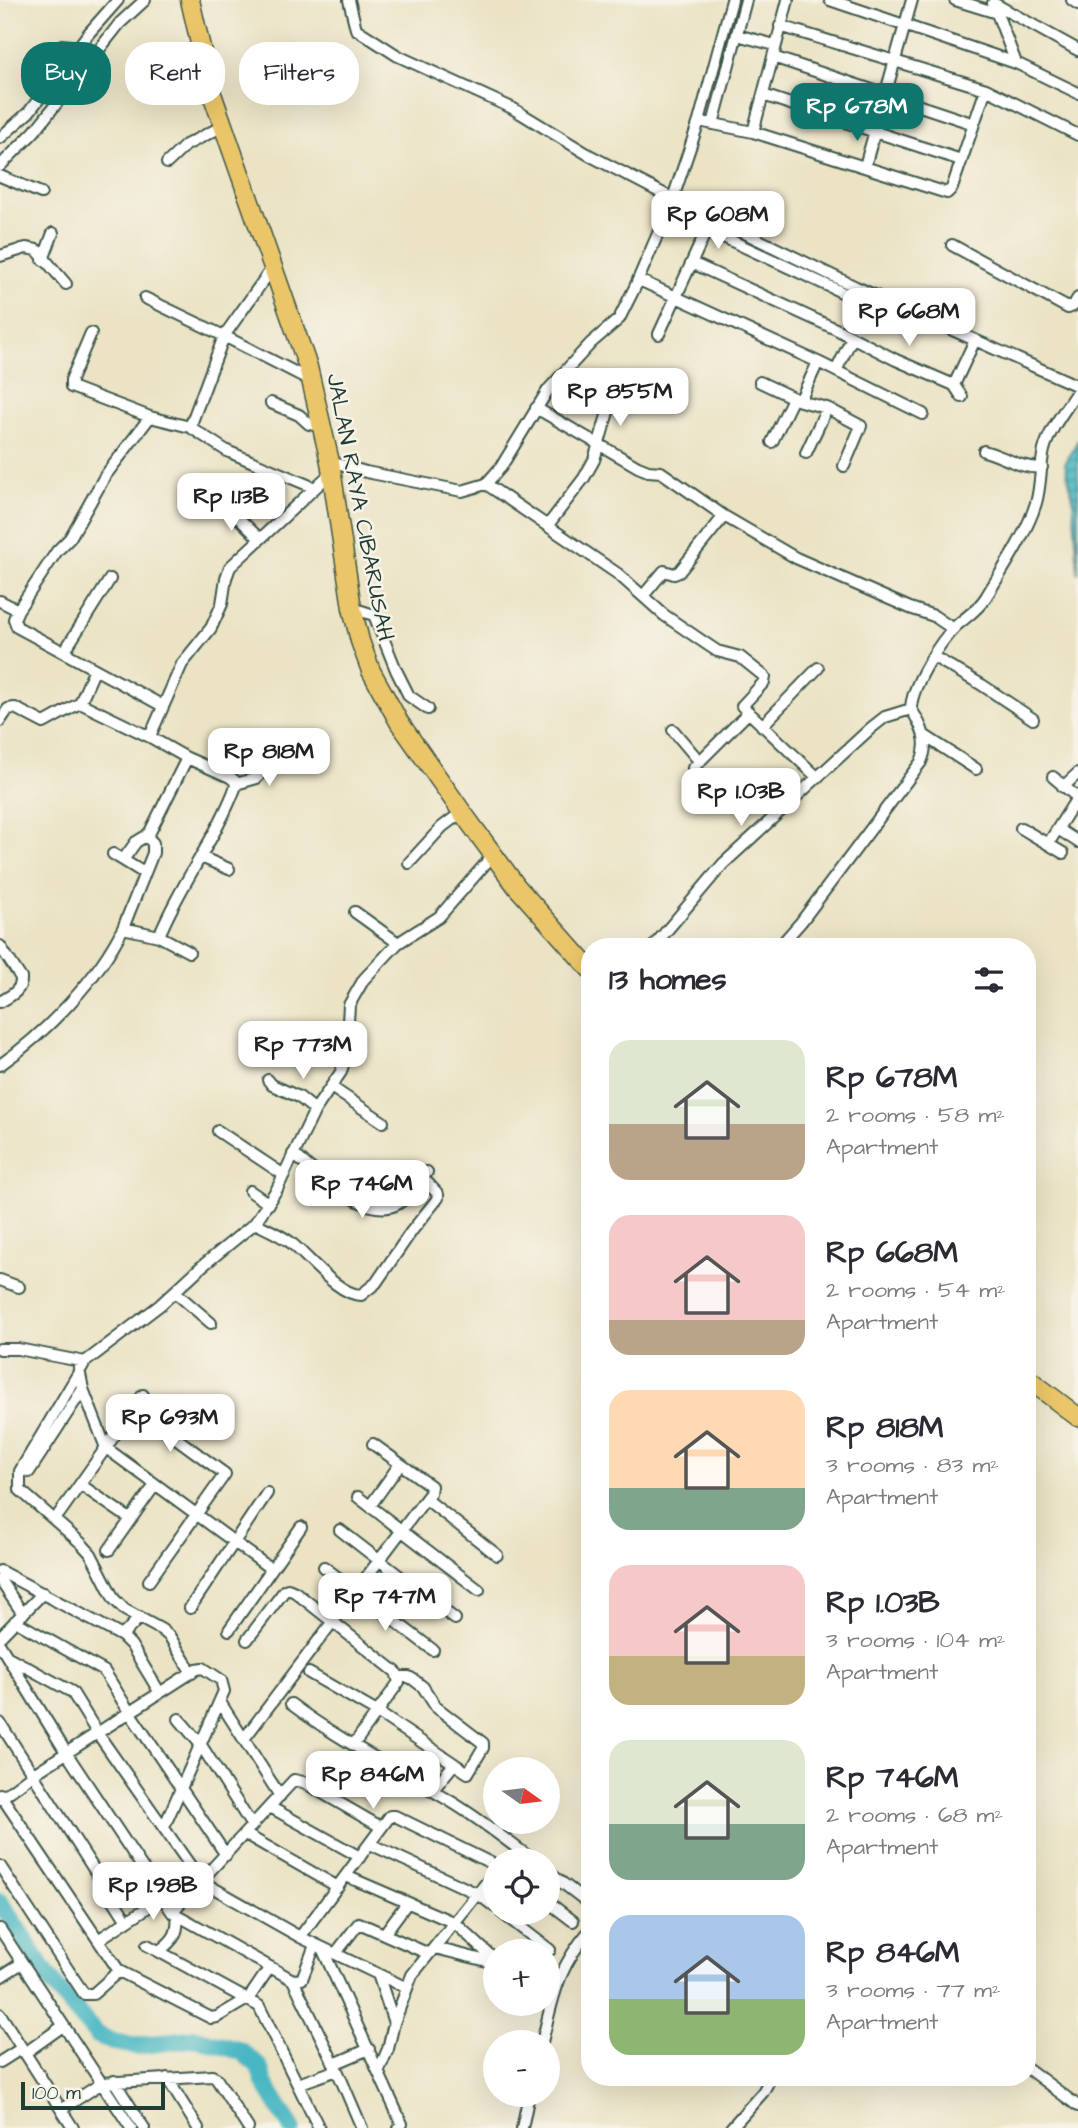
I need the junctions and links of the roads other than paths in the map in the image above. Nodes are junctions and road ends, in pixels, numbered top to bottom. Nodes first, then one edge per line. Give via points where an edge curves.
1 (118, 0) edge
2 (145, 0) edge
3 (190, 0) edge
4 (349, 0) edge
5 (732, 0) edge
6 (746, 0) edge
7 (788, 0) edge
8 (830, 0) edge
9 (912, 0) edge
10 (955, 0) edge
11 (1072, 0) edge
12 (1078, 4) edge
13 (994, 6) edge
14 (905, 24) junction
15 (780, 26) junction
16 (737, 35) junction
17 (83, 42) edge
18 (106, 42) edge
19 (775, 46) junction
20 (1078, 50) edge
21 (773, 57) junction
22 (895, 60) junction
23 (1016, 63) junction
24 (986, 89) junction
25 (1078, 93) edge
26 (763, 95) junction
27 (886, 95) junction
28 (34, 105) edge
29 (56, 105) edge
30 (699, 121) junction
31 (713, 124) junction
32 (974, 124) junction
33 (223, 126) junction
34 (753, 132) junction
35 (875, 132) junction
36 (1078, 135) edge
37 (0, 138) edge
38 (961, 160) junction
39 (167, 163) dead end
40 (0, 166) edge
41 (865, 166) junction
42 (0, 176) edge
43 (41, 193) dead end
44 (673, 197) junction
45 (707, 229) junction
46 (53, 233) dead end
47 (953, 245) dead end
48 (0, 256) edge
49 (43, 260) junction
50 (692, 263) junction
51 (273, 267) junction
52 (641, 281) junction
53 (66, 284) dead end
54 (676, 297) junction
55 (852, 297) dead end
56 (145, 298) dead end
57 (1078, 298) edge
58 (626, 319) dead end
59 (90, 333) dead end
60 (659, 334) dead end
61 (224, 337) junction
62 (852, 338) junction
63 (975, 340) junction
64 (818, 362) junction
65 (836, 371) junction
66 (312, 381) junction
67 (760, 382) dead end
68 (954, 385) junction
69 (1078, 388) edge
70 (962, 397) dead end
71 (797, 399) junction
72 (271, 403) dead end
73 (610, 405) dead end
74 (536, 408) junction
75 (827, 408) junction
76 (923, 414) dead end
77 (150, 417) junction
78 (190, 427) junction
79 (322, 427) junction
80 (772, 443) dead end
81 (599, 444) junction
82 (984, 451) dead end
83 (806, 453) dead end
84 (844, 466) dead end
85 (1042, 467) junction
86 (330, 468) junction
87 (486, 484) junction
88 (316, 488) junction
89 (224, 504) dead end
90 (723, 516) junction
91 (548, 526) junction
92 (260, 539) junction
93 (110, 579) dead end
94 (643, 596) junction
95 (0, 601) edge
96 (352, 608) junction
97 (18, 610) junction
98 (953, 629) junction
99 (64, 652) junction
100 (934, 657) junction
101 (818, 668) dead end
102 (95, 669) junction
103 (80, 703) junction
104 (163, 706) junction
105 (428, 709) dead end
106 (911, 709) junction
107 (748, 712) junction
108 (1034, 719) dead end
109 (0, 721) edge
110 (762, 726) junction
111 (673, 730) dead end
112 (925, 736) junction
113 (150, 737) junction
114 (187, 758) junction
115 (700, 762) junction
116 (299, 765) dead end
117 (976, 769) dead end
118 (1078, 773) edge
119 (1052, 776) dead end
120 (817, 777) junction
121 (236, 784) junction
122 (1063, 787) junction
123 (1078, 798) edge
124 (725, 803) dead end
125 (462, 812) junction
126 (1021, 828) dead end
127 (1058, 829) junction
128 (146, 836) junction
129 (1078, 842) edge
130 (1048, 844) junction
131 (1063, 853) dead end
132 (493, 855) junction
133 (201, 857) junction
134 (409, 863) dead end
135 (229, 869) dead end
136 (144, 873) junction
137 (355, 912) dead end
138 (123, 928) junction
139 (159, 936) junction
140 (661, 938) edge
141 (787, 938) edge
142 (398, 943) junction
143 (0, 946) edge
144 (189, 952) dead end
145 (581, 959) edge
146 (0, 1002) edge
147 (0, 1065) edge
148 (268, 1080) dead end
149 (331, 1087) junction
150 (315, 1110) junction
151 (383, 1122) dead end
152 (218, 1130) dead end
153 (293, 1154) junction
154 (284, 1175) junction
155 (250, 1191) dead end
156 (269, 1204) junction
157 (255, 1223) junction
158 (0, 1280) edge
159 (19, 1287) dead end
160 (175, 1292) junction
161 (211, 1323) dead end
162 (0, 1349) edge
163 (82, 1365) junction
164 (1036, 1385) edge
165 (83, 1389) junction
166 (143, 1395) dead end
167 (135, 1408) junction
168 (1078, 1417) edge
169 (373, 1444) dead end
170 (106, 1448) junction
171 (400, 1464) junction
172 (29, 1472) dead end
173 (81, 1485) junction
174 (155, 1485) junction
175 (267, 1493) dead end
176 (358, 1497) dead end
177 (426, 1499) junction
178 (370, 1506) junction
179 (59, 1514) dead end
180 (196, 1515) junction
181 (130, 1520) junction
182 (301, 1527) dead end
183 (340, 1530) dead end
184 (402, 1531) junction
185 (233, 1542) junction
186 (108, 1550) dead end
187 (497, 1555) dead end
188 (379, 1561) junction
189 (324, 1567) dead end
190 (271, 1569) junction
191 (0, 1571) edge
192 (0, 1580) edge
193 (149, 1581) dead end
194 (479, 1590) dead end
195 (356, 1591) junction
196 (43, 1593) junction
197 (190, 1608) dead end
198 (19, 1617) junction
199 (139, 1617) junction
200 (455, 1619) dead end
201 (331, 1622) junction
202 (229, 1630) dead end
203 (122, 1636) junction
204 (0, 1637) edge
205 (247, 1640) dead end
206 (0, 1645) edge
207 (433, 1650) dead end
208 (8, 1657) junction
209 (192, 1673) junction
210 (309, 1673) dead end
211 (399, 1677) junction
212 (160, 1693) junction
213 (220, 1702) junction
214 (291, 1704) dead end
215 (377, 1712) junction
216 (130, 1713) junction
217 (179, 1719) dead end
218 (0, 1723) edge
219 (98, 1734) junction
220 (244, 1739) junction
221 (201, 1745) junction
222 (354, 1745) junction
223 (67, 1754) junction
224 (454, 1764) junction
225 (32, 1774) junction
226 (182, 1788) junction
227 (432, 1791) junction
228 (280, 1796) junction
229 (1, 1797) edge
230 (270, 1807) junction
231 (164, 1827) junction
232 (381, 1827) junction
233 (248, 1830) junction
234 (370, 1844) junction
235 (518, 1848) edge
236 (226, 1855) junction
237 (360, 1857) junction
238 (483, 1859) edge
239 (0, 1866) edge
240 (346, 1876) junction
241 (201, 1881) junction
242 (560, 1881) edge
243 (338, 1887) junction
244 (483, 1888) edge
245 (478, 1894) junction
246 (581, 1897) edge
247 (162, 1898) junction
248 (483, 1898) edge
249 (407, 1903) junction
250 (560, 1911) edge
251 (174, 1914) junction
252 (127, 1920) junction
253 (573, 1921) dead end
254 (455, 1923) junction
255 (518, 1925) edge
256 (0, 1929) edge
257 (384, 1934) junction
258 (300, 1937) junction
259 (536, 1939) edge
260 (98, 1940) junction
261 (581, 1942) edge
262 (147, 1945) dead end
263 (319, 1946) junction
264 (483, 1950) edge
265 (159, 1951) junction
266 (432, 1951) junction
267 (336, 1953) junction
268 (483, 1959) edge
269 (22, 1963) junction
270 (270, 1966) junction
271 (119, 1971) junction
272 (378, 1974) junction
273 (0, 1977) edge
274 (293, 1980) junction
275 (407, 1988) junction
276 (249, 1998) junction
277 (0, 2014) edge
278 (394, 2023) junction
279 (63, 2026) junction
280 (545, 2030) edge
281 (369, 2049) junction
282 (23, 2050) junction
283 (0, 2062) edge
284 (336, 2067) junction
285 (379, 2070) junction
286 (1036, 2075) edge
287 (167, 2078) junction
288 (114, 2081) junction
289 (102, 2083) junction
290 (299, 2084) junction
291 (766, 2086) edge
292 (1078, 2106) edge
293 (526, 2107) edge
294 (62, 2109) junction
295 (73, 2128) edge
296 (131, 2128) edge
297 (144, 2128) edge
298 (198, 2128) edge
299 (248, 2128) edge
300 (319, 2128) edge
301 (362, 2128) edge
302 (399, 2128) edge
303 (522, 2128) edge
304 (731, 2128) edge

1 - 17 street
2 - 18 street
3 - 33 main road, JALAN RAYA CIBARUSAH
4 - 44 street via 356,29 378,45 512,107 589,155
5 - 30 street
6 - 16 street
7 - 15 street
8 - 14 street
9 - 14 street
10 - 13 street
11 - 12 street
13 - 20 street
13 - 23 street
14 - 22 street
14 - 23 street
15 - 19 street
15 - 22 street
16 - 19 street
16 - 31 street
19 - 21 street
21 - 26 street
21 - 27 street
22 - 24 street
22 - 27 street
23 - 25 street
24 - 32 street
24 - 36 street
26 - 34 street
26 - 35 street
27 - 32 street
27 - 35 street
28 - 37 street
29 - 40 street
30 - 31 street
30 - 44 street
31 - 34 street
32 - 38 street
33 - 39 street via 186,145
33 - 51 main road, JALAN RAYA CIBARUSAH
34 - 41 street
35 - 38 street
35 - 41 street
38 - 41 street via 947,193
42 - 43 street
44 - 52 street
44 - 63 street
45 - 50 street
45 - 52 street via 672,214
45 - 55 street
46 - 49 street
47 - 57 street via 1068,308
48 - 49 street via 28,248 37,250
49 - 53 street
50 - 54 street
50 - 62 street
51 - 61 street
51 - 66 main road, JALAN RAYA CIBARUSAH
52 - 54 street
52 - 58 street
52 - 74 street via 619,318 591,343
54 - 60 street
54 - 64 street
56 - 61 street
59 - 77 street via 71,387
61 - 66 street
61 - 78 street
62 - 65 street
62 - 68 street
63 - 68 street
63 - 69 street
64 - 65 street
64 - 71 street
65 - 76 street
66 - 79 main road, JALAN RAYA CIBARUSAH
67 - 71 street
68 - 70 street
69 - 85 street via 1050,435
71 - 75 street
71 - 80 street
72 - 79 street
73 - 81 street
74 - 81 street
74 - 87 street
75 - 83 street
75 - 84 street via 861,426
77 - 78 street
77 - 97 street via 105,476 70,538
78 - 88 street via 227,451
79 - 86 main road, JALAN RAYA CIBARUSAH
81 - 90 street via 638,467 661,472
81 - 91 street via 584,478
82 - 85 street via 1028,467
85 - 98 street via 1026,525 984,600
86 - 87 street via 454,490
86 - 88 street
86 - 96 main road, JALAN RAYA CIBARUSAH
87 - 91 street
88 - 92 street
89 - 92 street
90 - 94 street via 679,572 664,572
90 - 98 street via 796,558 933,616
91 - 94 street via 618,573
92 - 104 street via 230,567 211,628 182,664
93 - 99 street
94 - 107 street via 717,651 740,657 763,674 764,682 742,706
95 - 97 street
96 - 105 street via 374,615 409,696
96 - 125 main road, JALAN RAYA CIBARUSAH via 377,684
97 - 99 street via 17,627
98 - 100 street
99 - 102 street
100 - 106 street
100 - 108 street
101 - 110 street
102 - 103 street
102 - 104 street
103 - 109 street via 44,723 15,708 8,709
103 - 113 street
104 - 113 street
106 - 112 street
106 - 120 street via 878,722
107 - 110 street
107 - 115 street
110 - 120 street
111 - 115 street
112 - 117 street
112 - 141 street via 924,756 917,768
113 - 114 street
114 - 121 street
114 - 128 street
115 - 124 street via 694,771
116 - 121 street via 277,753 257,778
118 - 122 street
119 - 122 street
120 - 140 street via 723,864
121 - 133 street
122 - 123 street
123 - 127 street
125 - 132 main road, JALAN RAYA CIBARUSAH
125 - 134 street
126 - 130 street
127 - 129 street
127 - 130 street
128 - 136 street via 154,848
128 - 136 street via 118,857
130 - 131 street
132 - 142 street via 439,917
132 - 145 main road, JALAN RAYA CIBARUSAH
133 - 135 street
133 - 139 street
136 - 138 street
137 - 142 street
138 - 139 street
138 - 147 street via 112,950 55,1018
139 - 144 street
142 - 149 street via 381,958 352,999 344,1063
143 - 146 street via 22,982
148 - 150 street
149 - 150 street
149 - 151 street
150 - 153 street
152 - 154 street
153 - 154 street
153 - 157 street via 370,1207 396,1205 425,1175 438,1199 376,1283 361,1295 336,1283 291,1243
154 - 156 street
155 - 156 street
156 - 157 street
157 - 160 street
158 - 159 street
160 - 161 street
160 - 163 street
162 - 163 street
163 - 165 street
163 - 199 street via 20,1471 20,1490 81,1543 110,1594
164 - 168 main road
165 - 170 street
165 - 172 street
166 - 167 street
167 - 170 street
167 - 180 street via 224,1474
169 - 171 street
170 - 173 street
170 - 174 street
171 - 177 street via 431,1486
171 - 178 street
173 - 179 street
173 - 181 street
174 - 180 street
174 - 181 street
175 - 185 street
176 - 178 street
177 - 184 street
177 - 187 street
178 - 184 street
180 - 185 street
180 - 193 street
181 - 186 street
182 - 190 street
183 - 188 street
184 - 188 street
184 - 194 street
185 - 190 street
185 - 197 street
188 - 195 street
188 - 200 street
189 - 195 street
190 - 202 street
191 - 196 street
192 - 198 street
195 - 201 street
195 - 207 street
196 - 198 street
196 - 203 street
198 - 204 street
198 - 216 street via 102,1668
199 - 203 street
199 - 209 street via 170,1637
201 - 205 street via 286,1589
201 - 211 street
201 - 220 street
203 - 212 street
206 - 208 street
208 - 219 street via 72,1692
208 - 223 street
209 - 212 street
209 - 213 street via 203,1668 221,1680 225,1689
210 - 215 street
211 - 215 street
211 - 224 street via 410,1677 423,1687 436,1707 484,1744 468,1773
212 - 216 street
213 - 220 street
213 - 221 street
214 - 222 street
215 - 222 street
215 - 224 street
216 - 219 street
216 - 226 street
217 - 221 street
218 - 225 street
219 - 223 street
219 - 231 street
220 - 228 street
221 - 226 street
221 - 233 street
222 - 227 street
223 - 225 street
223 - 247 street
224 - 227 street
225 - 229 street
225 - 252 street
226 - 231 street
226 - 236 street
227 - 235 street
228 - 230 street
228 - 232 street via 292,1780 301,1781
229 - 260 street
230 - 233 street
230 - 237 street
231 - 241 street
232 - 234 street
232 - 238 street via 388,1817 395,1816
233 - 236 street
233 - 243 street
234 - 237 street
234 - 245 street
236 - 241 street
237 - 240 street
239 - 271 street via 84,1994 93,1994
240 - 243 street
240 - 249 street
241 - 251 street
241 - 258 street
242 - 246 street
243 - 258 street
244 - 245 street
245 - 248 street
245 - 254 street
247 - 251 street
247 - 252 street
249 - 254 street
249 - 257 street
250 - 253 street
251 - 265 street via 176,1936
251 - 270 street
252 - 260 street
254 - 264 street
254 - 266 street
255 - 259 street
256 - 269 street
257 - 266 street
257 - 267 street via 358,1924
258 - 263 street
260 - 271 street
261 - 280 street via 564,1966
262 - 265 street
263 - 267 street
263 - 274 street via 302,1979
263 - 281 street
265 - 276 street
266 - 268 street
266 - 275 street
267 - 272 street
269 - 273 street
269 - 279 street
270 - 274 street
270 - 276 street
271 - 276 street via 211,2018
272 - 275 street
272 - 278 street
274 - 284 street
275 - 278 street
276 - 290 street via 259,2006
277 - 282 street
278 - 285 street
279 - 282 street
279 - 289 street
281 - 284 street
281 - 285 street
282 - 283 street
282 - 294 street
284 - 290 street
284 - 301 street
285 - 302 street via 402,2124
286 - 292 street
287 - 288 street
287 - 298 street
287 - 299 street via 216,2077
288 - 289 street
288 - 297 street
289 - 294 street
289 - 296 street
290 - 300 street
291 - 304 street
293 - 303 street
294 - 295 street

